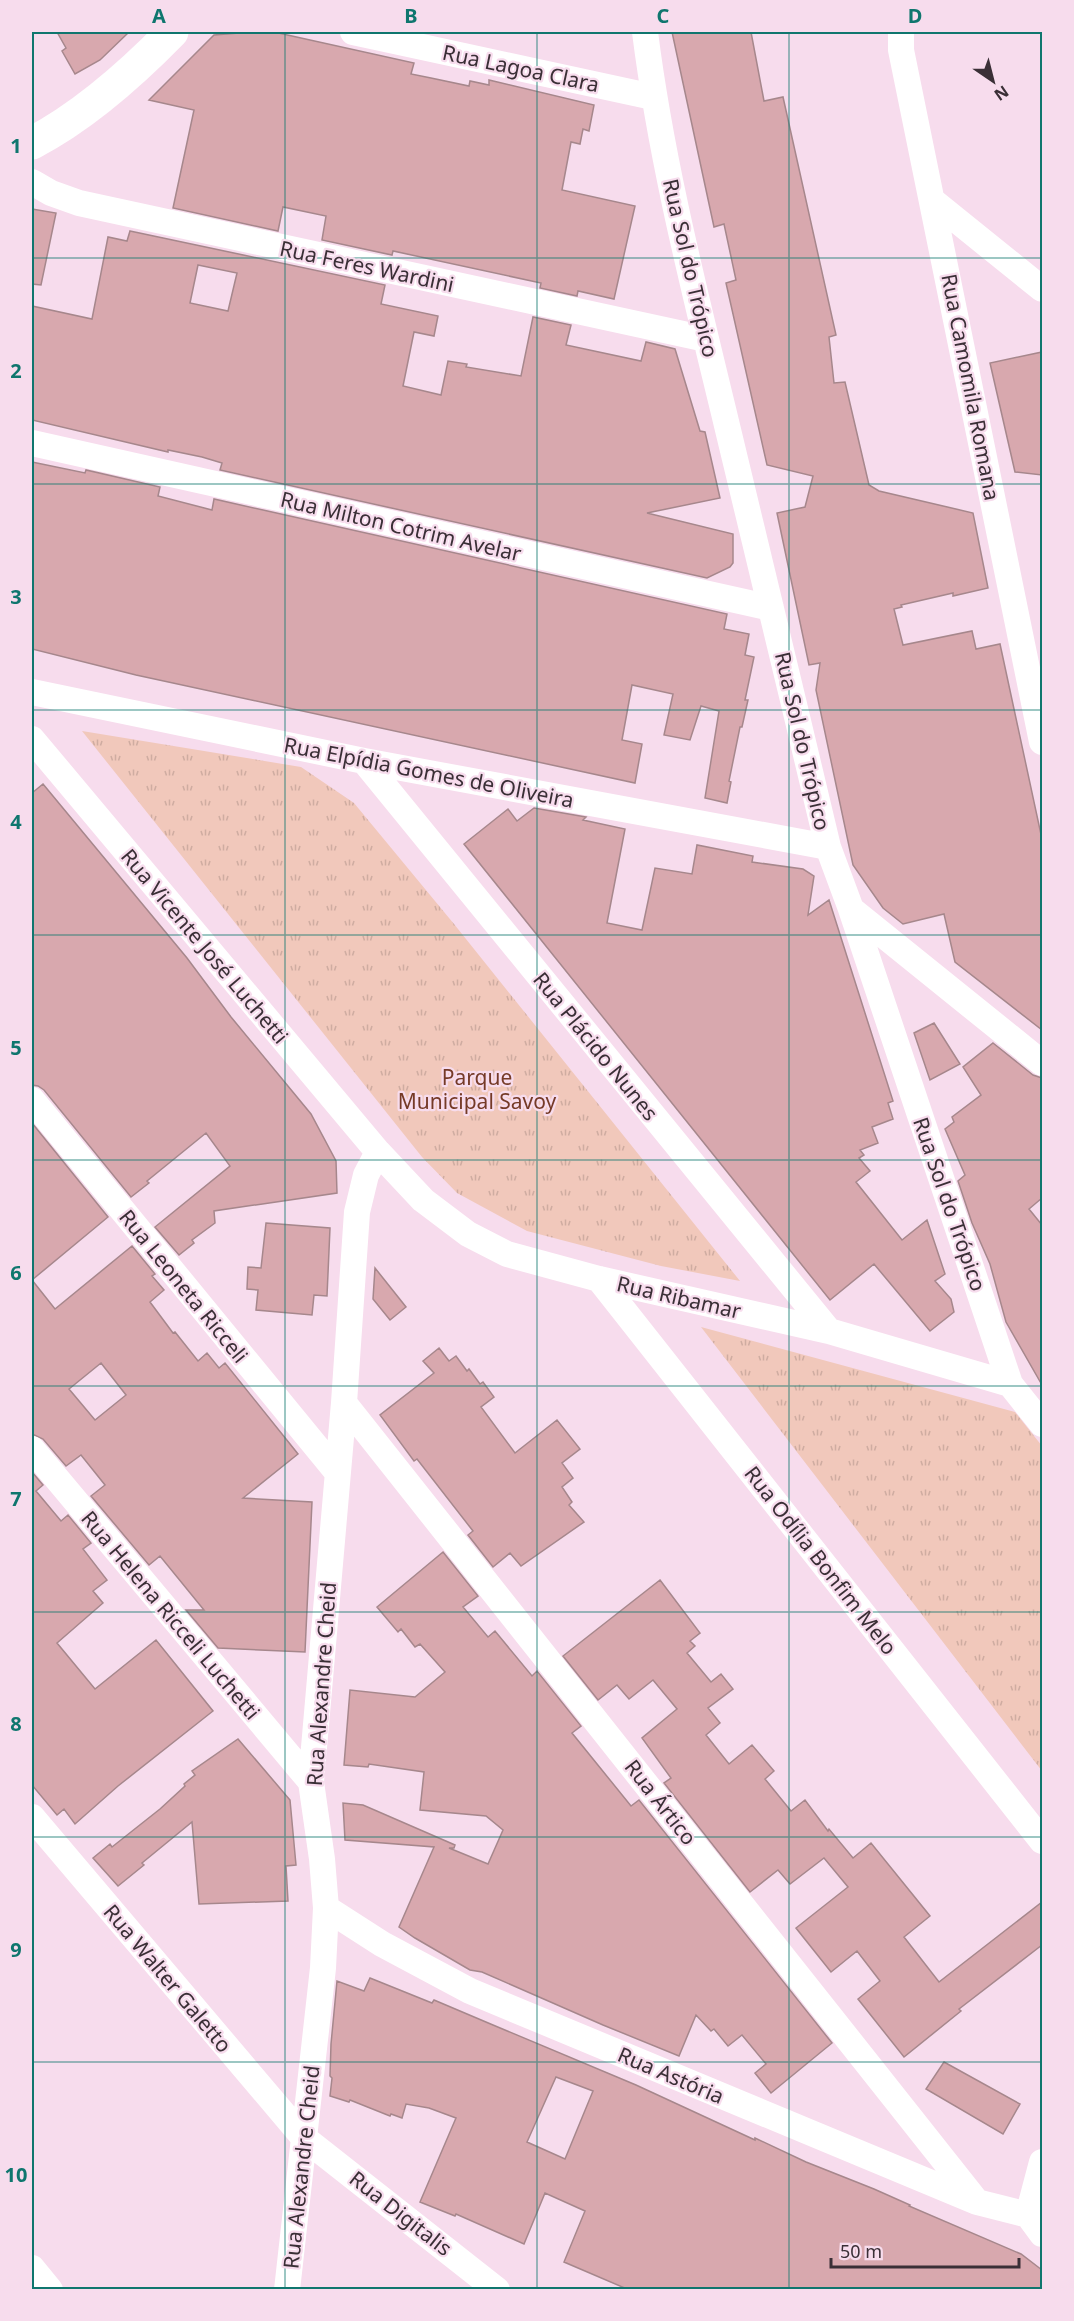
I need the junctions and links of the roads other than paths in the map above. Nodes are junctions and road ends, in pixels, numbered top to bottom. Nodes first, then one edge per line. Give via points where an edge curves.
1 (172, 32) edge
2 (353, 32) edge
3 (645, 32) edge
4 (901, 32) edge
5 (653, 97) junction
6 (32, 143) edge
7 (32, 182) edge
8 (933, 201) junction
9 (1042, 289) edge
10 (706, 339) junction
11 (32, 443) edge
12 (771, 608) junction
13 (32, 692) edge
14 (32, 739) edge
15 (1042, 742) edge
16 (364, 761) junction
17 (828, 847) junction
18 (851, 909) junction
19 (1042, 1063) edge
20 (32, 1100) edge
21 (378, 1152) junction
22 (599, 1280) junction
23 (829, 1331) junction
24 (1010, 1384) junction
25 (344, 1403) junction
26 (1042, 1424) edge
27 (32, 1449) edge
28 (337, 1472) junction
29 (311, 1782) junction
30 (32, 1817) edge
31 (1042, 1841) edge
32 (326, 1908) junction
33 (304, 2138) junction
34 (1042, 2162) edge
35 (977, 2202) junction
36 (1035, 2225) edge
37 (32, 2268) edge
38 (50, 2289) edge
39 (287, 2289) edge
40 (497, 2289) edge

1 - 6 street via 112,88
2 - 5 street, Rua Lagoa Clara
3 - 5 street, Rua Sol do Trópico
4 - 8 street, Rua Camomila Romana via 901,50
5 - 10 street, Rua Sol do Trópico
7 - 10 street, Rua Feres Wardini via 79,203
8 - 9 street
8 - 15 street, Rua Camomila Romana
10 - 12 street, Rua Sol do Trópico
11 - 12 street, Rua Milton Cotrim Avelar
12 - 17 street, Rua Sol do Trópico
13 - 16 street, Rua Elpídia Gomes de Oliveira
14 - 21 street, Rua Vicente José Luchetti
16 - 17 street, Rua Elpídia Gomes de Oliveira
16 - 23 street, Rua Plácido Nunes
17 - 18 street, Rua Sol do Trópico
18 - 19 street
18 - 24 street, Rua Sol do Trópico
20 - 28 street, Rua Leoneta Ricceli
21 - 22 street, Rua Ribamar via 423,1200 468,1234 507,1254
21 - 25 street, Rua Alexandre Cheid via 366,1175 357,1212
22 - 23 street, Rua Ribamar
22 - 31 street, Rua Odília Bonfim Melo
23 - 24 street, Rua Ribamar
24 - 26 street, Rua Sol do Trópico
25 - 28 street, Rua Alexandre Cheid
25 - 35 street, Rua Ártico
27 - 29 street, Rua Helena Ricceli Luchetti
28 - 29 street, Rua Alexandre Cheid
29 - 32 street, Rua Alexandre Cheid
30 - 33 street, Rua Walter Galetto
32 - 33 street, Rua Alexandre Cheid
32 - 35 street, Rua Astória via 470,1991
33 - 39 street, Rua Alexandre Cheid
33 - 40 street, Rua Digitalis
34 - 36 street
35 - 36 street, Rua Astória
37 - 38 street

